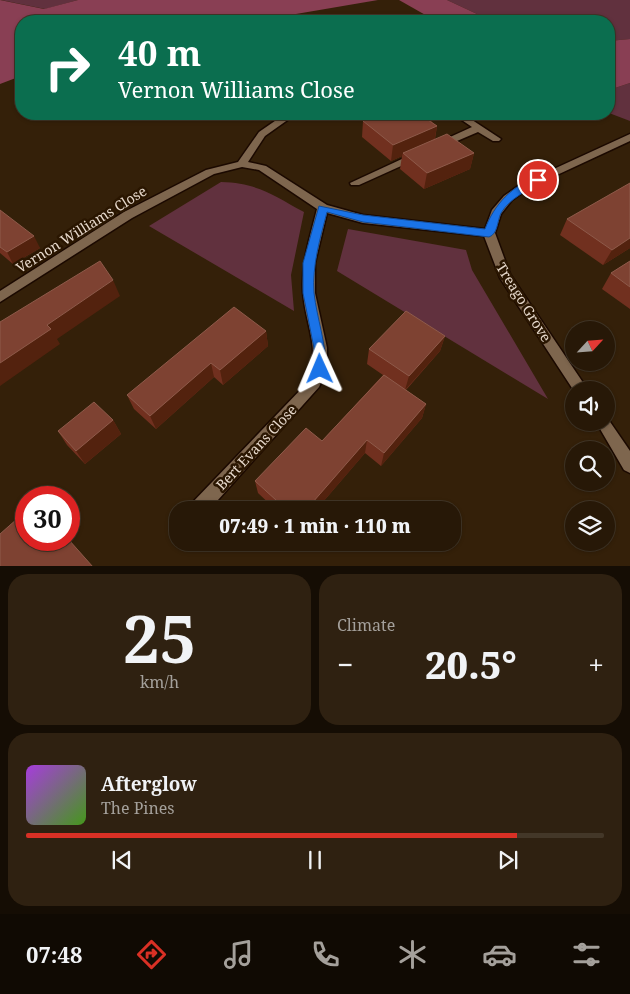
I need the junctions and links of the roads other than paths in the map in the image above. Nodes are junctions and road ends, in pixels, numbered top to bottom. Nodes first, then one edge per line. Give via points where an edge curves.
1 (282, 120) edge
2 (466, 120) edge
3 (478, 128) junction
4 (630, 137) edge
5 (496, 139) dead end
6 (242, 164) junction
7 (355, 183) dead end
8 (323, 208) junction
9 (489, 233) junction
10 (0, 297) edge
11 (575, 381) edge
12 (609, 431) edge
13 (630, 465) edge
14 (205, 501) edge

1 - 6 street via 262,134
2 - 3 street
3 - 5 street
3 - 7 street
4 - 9 street via 525,186 508,198 496,213
6 - 8 street, Vernon Williams Close via 262,168
6 - 10 street, Vernon Williams Close via 210,172 128,215
8 - 9 street, Vernon Williams Close via 363,218
8 - 14 street, Bert Evans Close via 309,263 309,293 320,348 320,369 312,387
9 - 11 street, Treago Grove via 504,275
12 - 13 street

